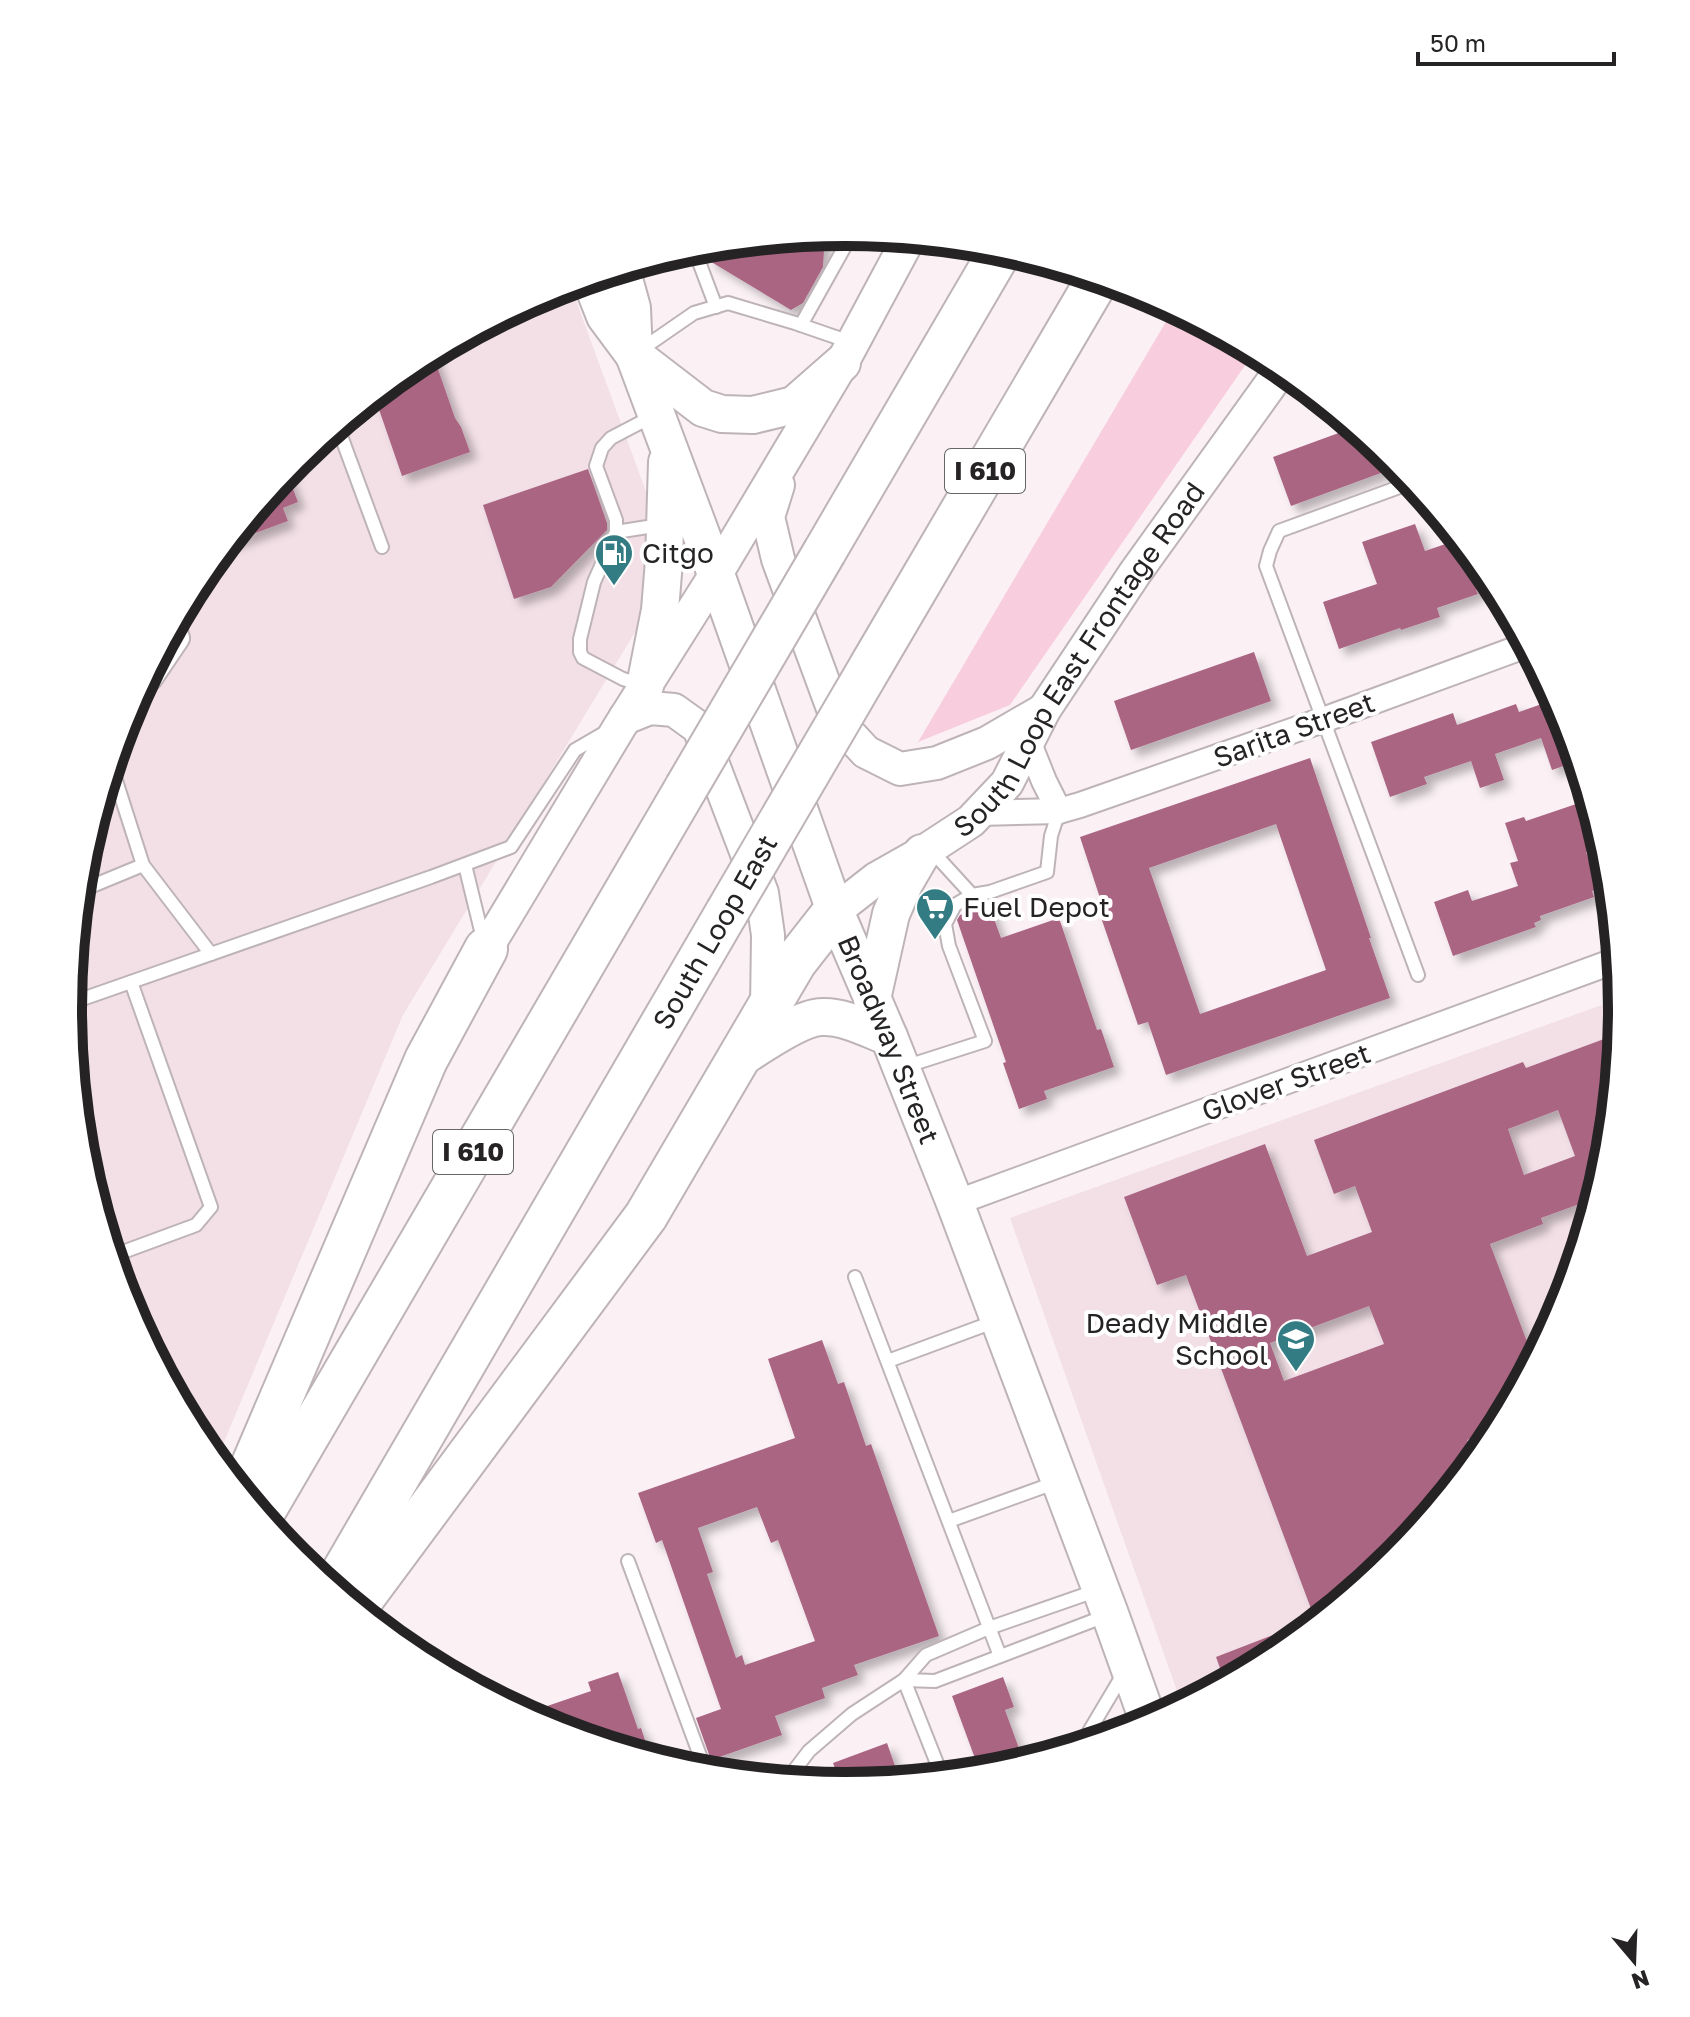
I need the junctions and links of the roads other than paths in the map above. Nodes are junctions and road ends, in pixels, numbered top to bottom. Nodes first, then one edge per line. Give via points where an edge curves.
1 (845, 246) edge
2 (904, 248) edge
3 (698, 260) edge
4 (995, 260) edge
5 (624, 279) edge
6 (1093, 287) edge
7 (594, 288) edge
8 (716, 307) junction
9 (801, 325) junction
10 (847, 353) junction
11 (634, 355) junction
12 (1275, 378) edge
13 (662, 429) junction
14 (341, 436) edge
15 (789, 451) junction
16 (1401, 486) edge
17 (665, 524) junction
18 (616, 532) junction
19 (382, 547) dead end
20 (716, 574) junction
21 (1517, 649) edge
22 (645, 686) junction
23 (1044, 710) junction
24 (1323, 720) junction
25 (622, 722) junction
26 (1028, 741) junction
27 (113, 793) edge
28 (1059, 811) junction
29 (978, 813) junction
30 (926, 850) junction
31 (143, 865) junction
32 (465, 865) junction
33 (93, 886) edge
34 (972, 895) junction
35 (835, 911) junction
36 (486, 949) junction
37 (211, 954) junction
38 (1606, 964) edge
39 (1418, 975) dead end
40 (131, 982) junction
41 (82, 999) edge
42 (872, 999) junction
43 (767, 1009) junction
44 (895, 1052) junction
45 (738, 1060) junction
46 (955, 1203) junction
47 (122, 1252) edge
48 (855, 1277) dead end
49 (999, 1320) junction
50 (888, 1361) junction
51 (246, 1480) edge
52 (1060, 1481) junction
53 (267, 1506) edge
54 (949, 1521) junction
55 (628, 1561) dead end
56 (339, 1579) edge
57 (362, 1599) edge
58 (1106, 1601) junction
59 (989, 1628) junction
60 (1000, 1656) junction
61 (1128, 1665) junction
62 (904, 1680) junction
63 (1144, 1710) edge
64 (1089, 1731) edge
65 (701, 1758) edge
66 (938, 1766) edge
67 (795, 1770) edge

1 - 9 lane
2 - 10 main road
3 - 8 lane
4 - 53 highway, I 610, bridge
5 - 11 main road, Broadway Street via 632,308
6 - 56 highway, South Loop East / I 610, bridge
7 - 11 main road, Broadway Street via 605,316
8 - 9 lane via 728,303
8 - 11 lane via 694,313
9 - 10 lane
10 - 11 main road via 794,405 753,415 703,408
10 - 15 main road
11 - 13 main road, Broadway Street
12 - 23 main road, South Loop East Frontage Road
13 - 17 main road
13 - 18 lane via 611,438 602,448 596,466
13 - 20 main road, Broadway Street
14 - 19 lane
15 - 20 main road
15 - 23 main road via 768,517 778,559 838,722 866,752 900,769 937,763 987,743
16 - 24 lane via 1279,531 1270,551 1266,566
17 - 18 lane
17 - 22 main road via 660,610
18 - 22 lane via 594,582 580,652
20 - 22 main road
20 - 35 main road, Broadway Street
21 - 24 street, Sarita Street
22 - 25 main road
23 - 26 main road, South Loop East Frontage Road
24 - 28 street, Sarita Street
24 - 39 lane
25 - 32 lane via 575,750 511,847
25 - 36 main road
25 - 43 main road via 650,708 674,710 699,728 762,893 768,935
26 - 28 street
26 - 29 main road, South Loop East Frontage Road via 1007,783
27 - 31 lane
28 - 29 street, Sarita Street
28 - 34 lane via 1047,872
29 - 30 main road, South Loop East Frontage Road
30 - 34 lane
30 - 35 main road, South Loop East Frontage Road
30 - 42 main road via 891,914
31 - 33 lane
31 - 37 lane
32 - 36 lane
32 - 37 lane
34 - 44 lane via 955,905 945,924 985,1041
35 - 42 main road, Broadway Street
35 - 43 highway
36 - 51 highway via 426,1060
37 - 40 lane
38 - 46 street, Glover Street
40 - 41 lane
40 - 47 lane via 211,1207 196,1225
42 - 44 main road, Broadway Street
43 - 45 highway
44 - 45 main road via 848,1021 820,1016 783,1031
44 - 46 main road, Broadway Street
45 - 57 highway via 646,1216
46 - 49 main road, Broadway Street
48 - 50 lane
49 - 50 lane
49 - 52 main road, Broadway Street
50 - 54 lane
52 - 54 lane
52 - 58 main road, Broadway Street
54 - 59 lane
55 - 65 lane
58 - 59 lane
58 - 60 lane
58 - 61 main road, Broadway Street
59 - 60 lane
59 - 62 lane via 926,1655
60 - 62 lane via 935,1681
61 - 63 main road, Broadway Street
61 - 64 lane
62 - 66 lane
62 - 67 lane via 852,1714

